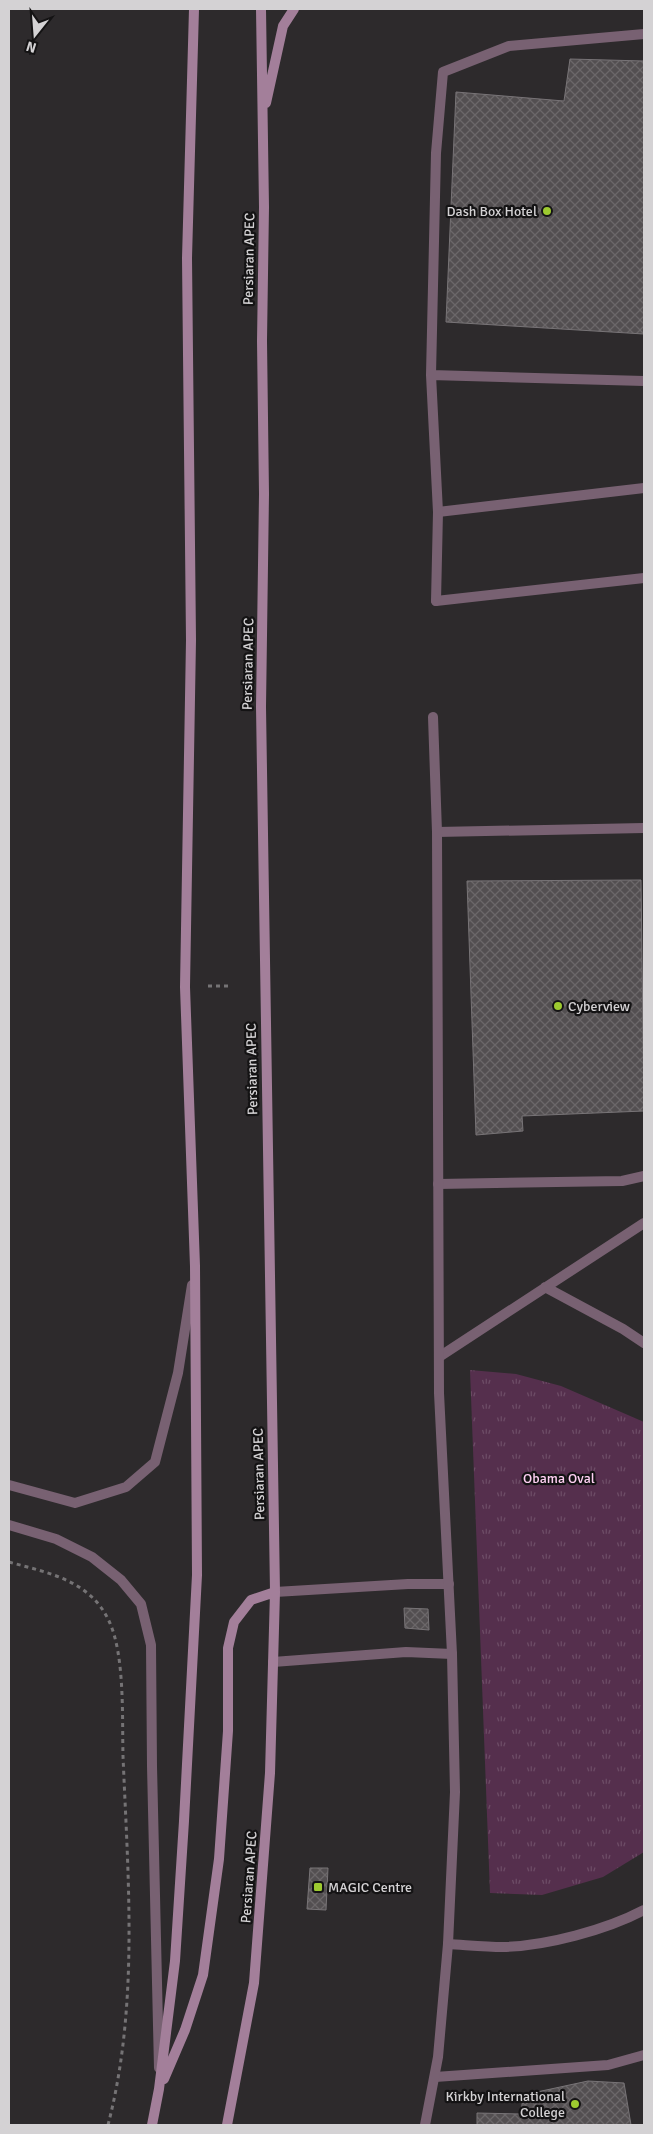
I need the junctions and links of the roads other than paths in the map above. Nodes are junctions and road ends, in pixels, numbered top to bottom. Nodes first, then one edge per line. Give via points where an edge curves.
1 (194, 9) edge
2 (262, 9) edge
3 (294, 9) edge
4 (644, 34) edge
5 (262, 118) junction
6 (431, 375) junction
7 (644, 381) edge
8 (644, 488) edge
9 (438, 512) junction
10 (644, 578) edge
11 (433, 717) dead end
12 (644, 828) edge
13 (436, 832) junction
14 (644, 1176) edge
15 (438, 1184) junction
16 (644, 1223) edge
17 (195, 1266) junction
18 (546, 1287) junction
19 (644, 1343) edge
20 (439, 1357) junction
21 (9, 1485) edge
22 (9, 1525) edge
23 (449, 1584) junction
24 (275, 1592) junction
25 (452, 1654) junction
26 (274, 1662) junction
27 (644, 1910) edge
28 (448, 1944) junction
29 (644, 2055) edge
30 (435, 2078) junction
31 (159, 2089) junction
32 (152, 2125) edge
33 (226, 2125) edge
34 (425, 2125) edge

1 - 17 main road via 187,258 191,640 184,987
2 - 5 main road, Persiaran APEC
3 - 5 main road via 283,26
4 - 6 street via 509,46 443,72 436,153
5 - 24 main road, Persiaran APEC via 264,494 261,707
6 - 7 street
6 - 9 street
8 - 9 street
9 - 10 street via 436,601
11 - 13 street
12 - 13 street
13 - 15 street
14 - 15 street via 622,1181
15 - 20 street
16 - 18 street
17 - 21 street via 178,1373 154,1462 126,1487 75,1504
17 - 31 main road via 196,1575 175,1961
18 - 19 street
18 - 20 street
20 - 23 street
22 - 31 street via 56,1539 92,1557 121,1580 141,1604 151,1645
23 - 24 street
23 - 25 street
24 - 26 main road, Persiaran APEC
24 - 31 main road via 251,1600 234,1622 228,1648 228,1731 219,1859 202,1975 185,2030
25 - 26 street via 406,1652
25 - 28 street via 455,1792
26 - 33 main road, Persiaran APEC via 270,1783 254,1983
27 - 28 street via 598,1930 545,1942 504,1947
28 - 30 street
29 - 30 street via 608,2065
30 - 34 street
31 - 32 main road

